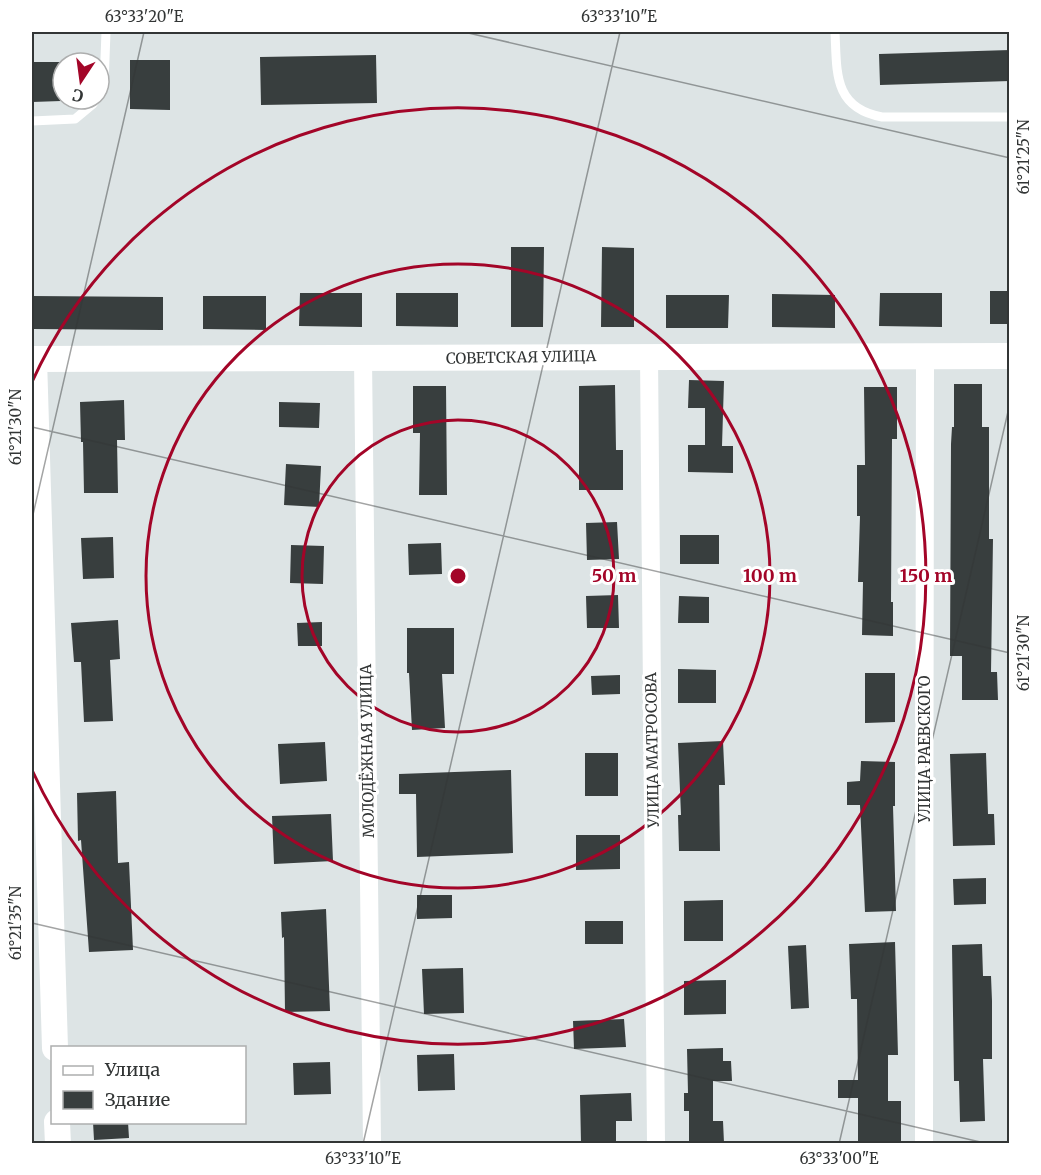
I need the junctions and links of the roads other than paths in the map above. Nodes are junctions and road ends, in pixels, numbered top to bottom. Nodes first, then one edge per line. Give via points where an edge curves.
1 (106, 32) edge
2 (835, 32) edge
3 (105, 51) edge
4 (85, 111) edge
5 (1010, 117) edge
6 (32, 121) edge
7 (925, 355) junction
8 (649, 356) junction
9 (1010, 356) edge
10 (363, 358) junction
11 (32, 359) edge
12 (55, 1046) edge
13 (57, 1124) edge
14 (58, 1143) edge
15 (372, 1143) edge
16 (656, 1143) edge
17 (924, 1143) edge

1 - 3 lane
2 - 5 lane via 837,78 842,92 856,108 869,115
4 - 6 lane via 75,119
7 - 8 street, СОВЕТСКАЯ УЛИЦА
7 - 9 street, СОВЕТСКАЯ УЛИЦА
7 - 17 street, УЛИЦА РАЕВСКОГО
8 - 10 street, СОВЕТСКАЯ УЛИЦА
8 - 16 street, УЛИЦА МАТРОСОВА
10 - 11 street, СОВЕТСКАЯ УЛИЦА
10 - 15 street, МОЛОДЁЖНАЯ УЛИЦА
11 - 12 street
13 - 14 street

